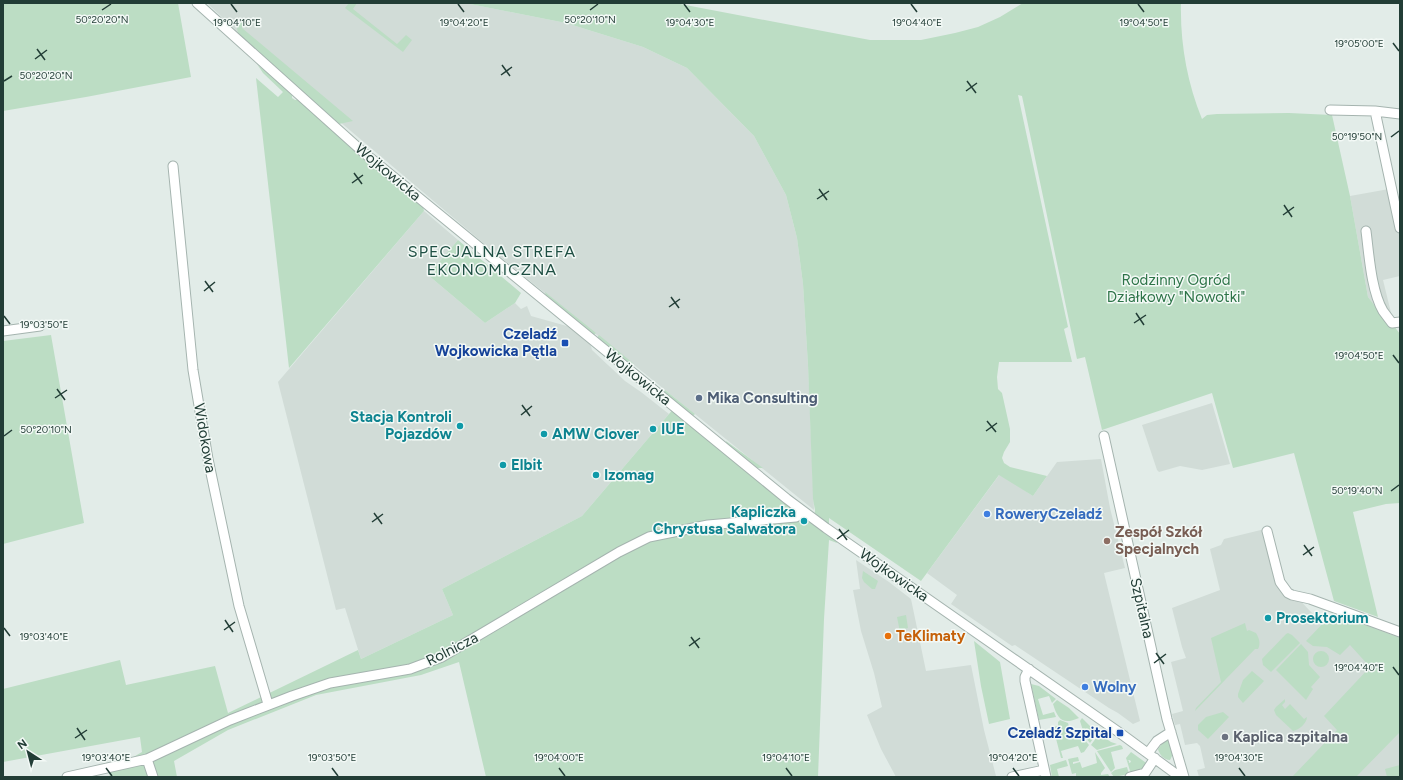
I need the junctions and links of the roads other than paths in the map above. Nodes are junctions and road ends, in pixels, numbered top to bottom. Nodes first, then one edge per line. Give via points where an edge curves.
1 (197, 3) edge
2 (1330, 110) dead end
3 (1375, 112) junction
4 (1400, 114) edge
5 (173, 166) dead end
6 (1400, 228) edge
7 (1366, 231) dead end
8 (1400, 322) edge
9 (40, 326) dead end
10 (3, 331) edge
11 (1104, 436) dead end
12 (804, 512) junction
13 (1267, 531) dead end
14 (1400, 632) edge
15 (1029, 670) junction
16 (268, 704) junction
17 (1171, 732) junction
18 (1177, 753) junction
19 (1152, 756) junction
20 (147, 759) junction
21 (1168, 767) junction
22 (1045, 774) edge
23 (67, 777) edge
24 (153, 777) edge
25 (1012, 777) edge
26 (1130, 777) edge
27 (1180, 777) edge
28 (1184, 777) edge

1 - 12 street, Wojkowicka via 368,156
2 - 3 street
3 - 4 street
3 - 6 street
5 - 16 street, Widokowa via 193,370 208,459 239,606
7 - 8 street via 1371,269 1382,310 1392,323
9 - 10 street
11 - 17 street, Szpitalna
12 - 15 street, Wojkowicka
12 - 16 street, Rolnicza via 796,517 708,525 649,537 619,552 442,657 410,669 330,683
13 - 14 street via 1280,582 1288,593
15 - 19 street, Wojkowicka
15 - 22 street via 1025,681
16 - 20 street, Rolnicza via 199,733
17 - 18 street, Szpitalna
17 - 19 street via 1157,741
18 - 21 street
18 - 28 street, Szpitalna
19 - 21 street, Wojkowicka
19 - 26 street via 1144,773
20 - 23 street, Rolnicza
20 - 24 street
21 - 27 street, Wojkowicka
22 - 25 street

